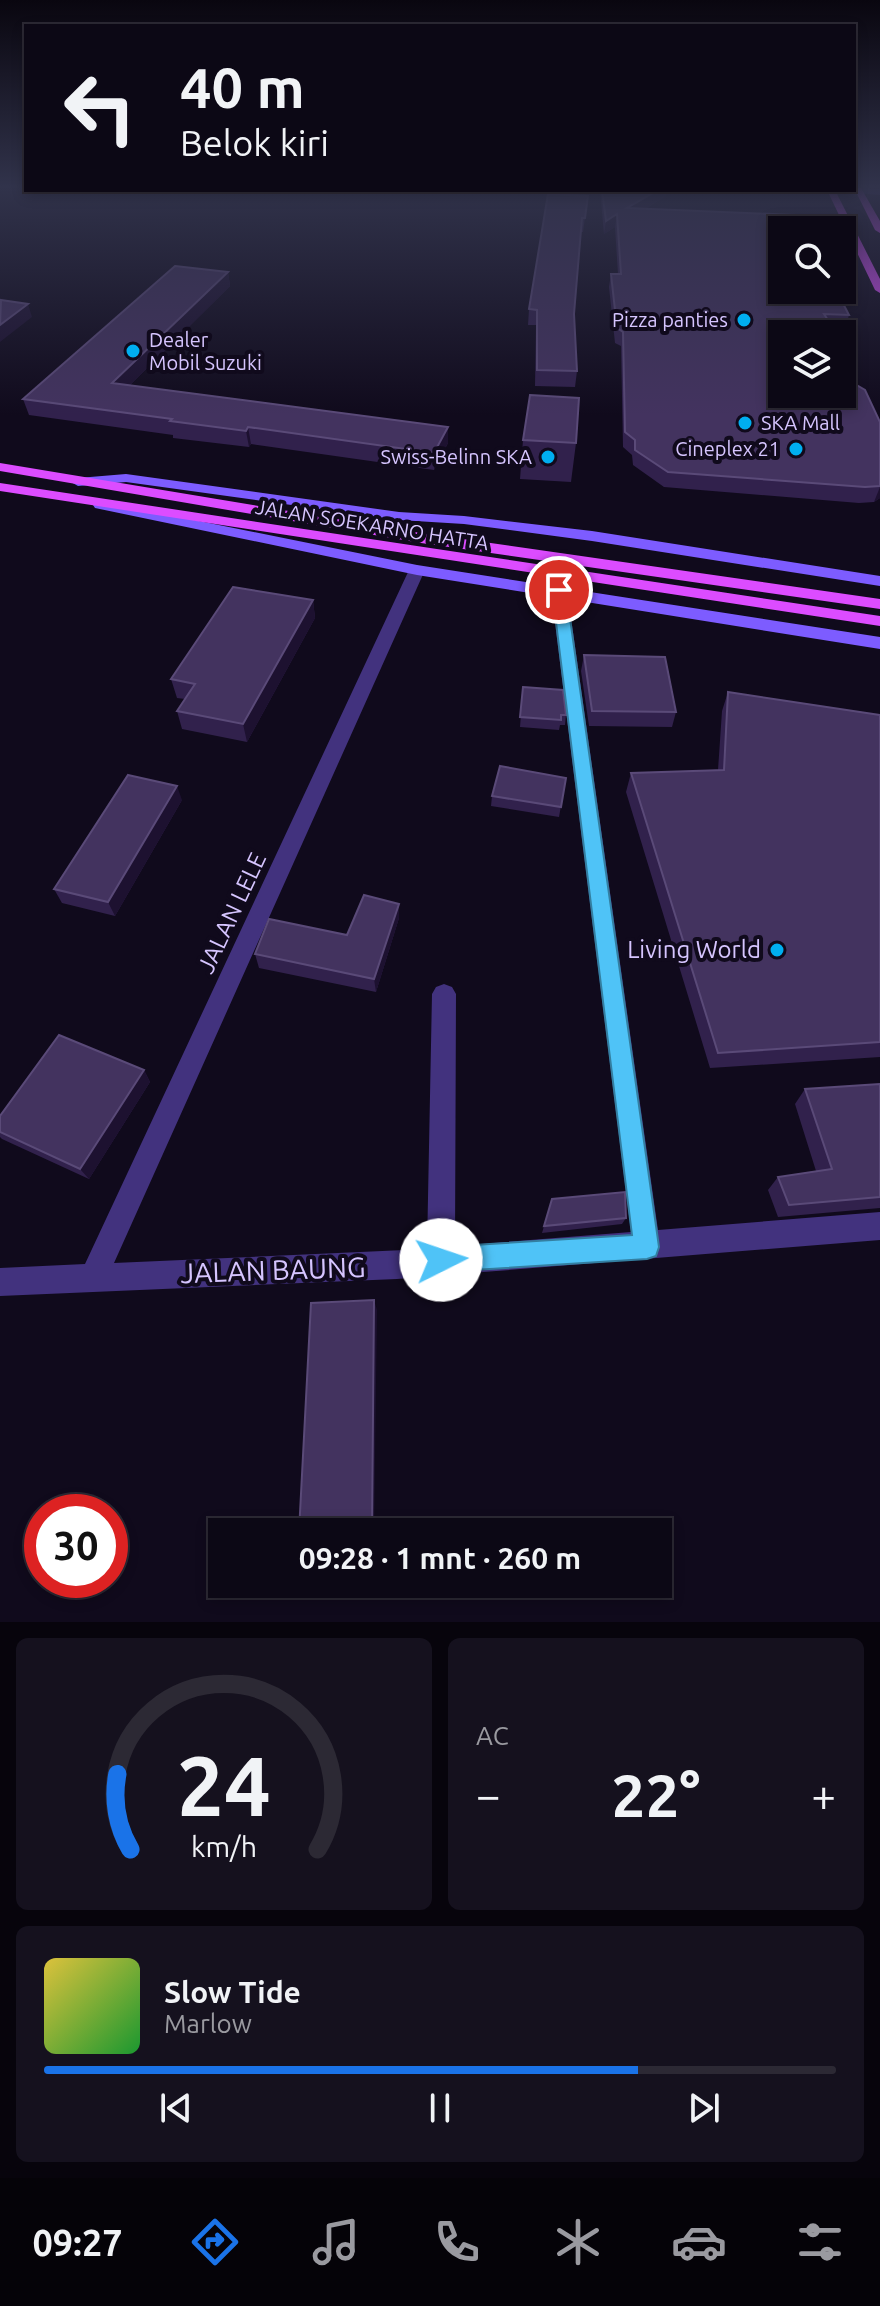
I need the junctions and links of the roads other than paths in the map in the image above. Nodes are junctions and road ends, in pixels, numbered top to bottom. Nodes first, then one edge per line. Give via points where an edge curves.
1 (867, 264) edge
2 (880, 290) edge
3 (0, 467) edge
4 (78, 482) junction
5 (0, 487) edge
6 (40, 493) joint
7 (419, 554) junction
8 (880, 581) edge
9 (559, 590) junction
10 (880, 604) edge
11 (880, 621) edge
12 (880, 643) edge
13 (444, 994) dead end
14 (880, 1226) edge
15 (647, 1247) junction
16 (441, 1260) junction
17 (93, 1278) junction
18 (0, 1282) edge

1 - 2 main road
3 - 4 main road, JALAN SOEKARNO HATTA
4 - 7 main road, JALAN SOEKARNO HATTA
4 - 8 street, JALAN SOEKARNO HATTA via 126,478 370,513 464,520
5 - 6 main road
6 - 7 street
7 - 9 street
7 - 10 main road, JALAN SOEKARNO HATTA
7 - 11 main road, JALAN SOEKARNO HATTA
7 - 17 street, JALAN LELE
9 - 12 street
9 - 15 street
13 - 16 street
14 - 15 street, JALAN BAUNG
15 - 16 street, JALAN BAUNG
16 - 17 street, JALAN BAUNG
17 - 18 street, JALAN BAUNG

